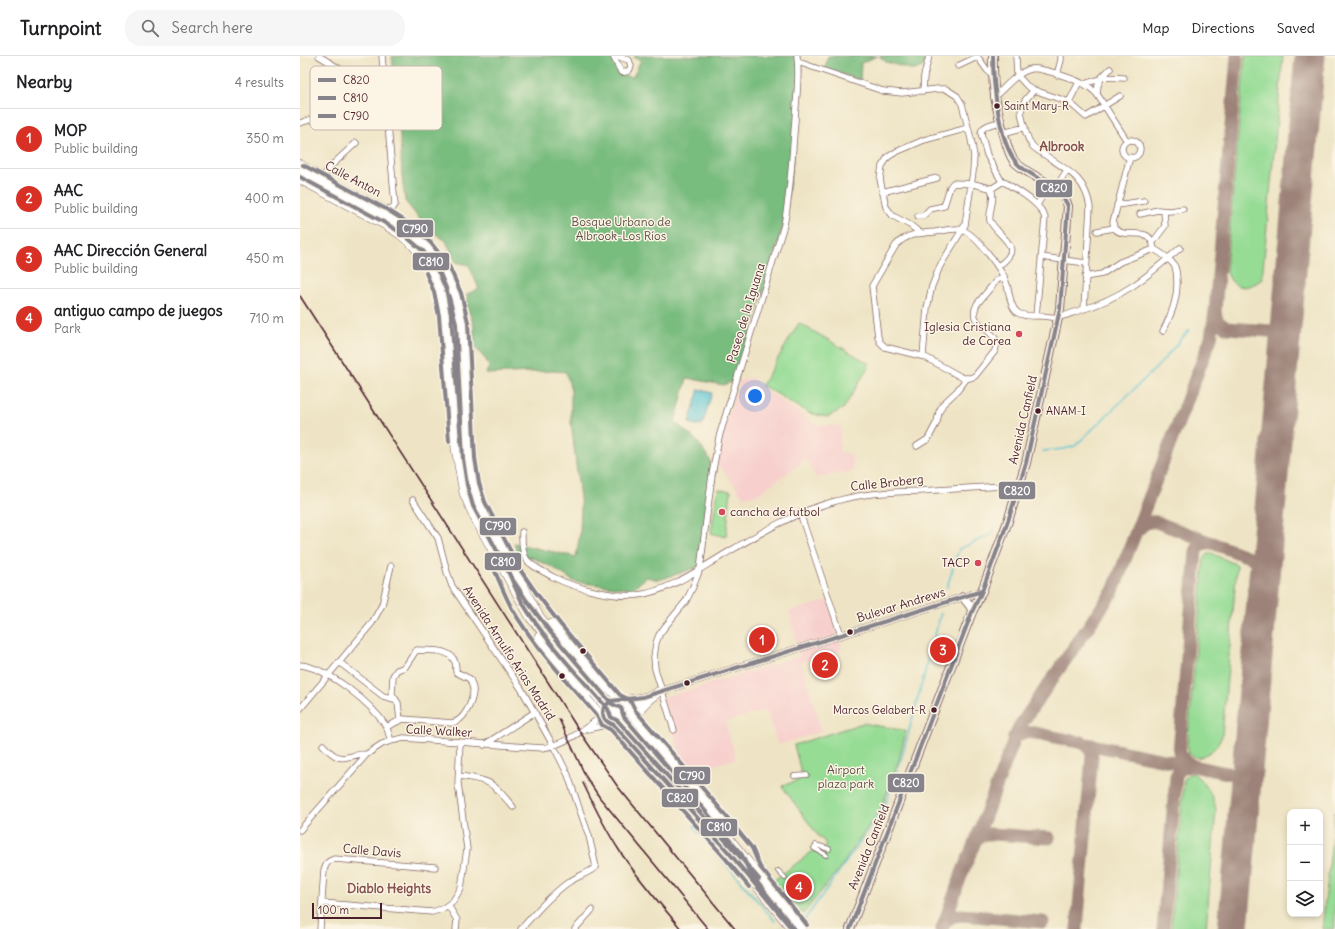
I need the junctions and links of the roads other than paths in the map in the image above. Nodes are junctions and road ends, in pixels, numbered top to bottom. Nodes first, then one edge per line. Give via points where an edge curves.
1 (319, 56) edge
2 (382, 56) edge
3 (613, 56) edge
4 (616, 56) edge
5 (929, 56) edge
6 (993, 56) edge
7 (1016, 56) edge
8 (1061, 56) edge
9 (977, 57) edge
10 (797, 59) edge
11 (335, 66) edge
12 (383, 66) edge
13 (958, 66) dead end
14 (1110, 69) dead end
15 (992, 74) junction
16 (1017, 75) junction
17 (1057, 75) junction
18 (1102, 77) junction
19 (1124, 78) dead end
20 (1082, 83) junction
21 (1034, 90) junction
22 (923, 91) junction
23 (1097, 94) junction
24 (1120, 96) dead end
25 (994, 97) junction
26 (1069, 102) junction
27 (1105, 107) junction
28 (310, 120) edge
29 (1000, 122) junction
30 (300, 124) edge
31 (1025, 127) junction
32 (968, 128) junction
33 (388, 130) edge
34 (1003, 133) junction
35 (1127, 141) junction
36 (356, 143) dead end
37 (1130, 157) junction
38 (300, 163) edge
39 (300, 170) edge
40 (1067, 170) junction
41 (323, 176) junction
42 (300, 178) edge
43 (937, 178) dead end
44 (1002, 182) junction
45 (972, 183) junction
46 (1052, 187) junction
47 (991, 189) junction
48 (882, 192) junction
49 (1144, 201) dead end
50 (1037, 205) junction
51 (1117, 205) junction
52 (1183, 209) dead end
53 (1164, 211) junction
54 (1140, 214) dead end
55 (918, 216) dead end
56 (1114, 228) junction
57 (963, 230) junction
58 (1097, 231) dead end
59 (920, 233) junction
60 (1153, 242) junction
61 (1180, 248) dead end
62 (1154, 249) junction
63 (1041, 257) junction
64 (1168, 259) junction
65 (1064, 260) junction
66 (1086, 263) junction
67 (998, 266) junction
68 (1004, 276) junction
69 (1085, 277) junction
70 (1084, 309) junction
71 (1036, 316) junction
72 (1058, 317) junction
73 (1163, 331) dead end
74 (923, 356) junction
75 (967, 378) junction
76 (917, 446) dead end
77 (1020, 485) junction
78 (413, 500) dead end
79 (800, 513) junction
80 (522, 532) dead end
81 (391, 566) dead end
82 (700, 569) junction
83 (982, 591) junction
84 (963, 597) junction
85 (972, 612) junction
86 (841, 635) junction
87 (340, 662) junction
88 (300, 665) edge
89 (328, 675) junction
90 (596, 690) junction
91 (660, 692) junction
92 (643, 697) junction
93 (394, 699) junction
94 (619, 700) junction
95 (300, 709) edge
96 (535, 712) junction
97 (629, 712) junction
98 (603, 714) junction
99 (400, 720) junction
100 (612, 724) junction
101 (386, 727) junction
102 (585, 729) junction
103 (674, 730) dead end
104 (639, 737) junction
105 (391, 741) junction
106 (460, 742) junction
107 (323, 745) dead end
108 (484, 745) junction
109 (554, 747) junction
110 (367, 754) junction
111 (807, 775) dead end
112 (458, 776) junction
113 (794, 776) dead end
114 (513, 807) dead end
115 (300, 830) edge
116 (829, 849) dead end
117 (826, 855) dead end
118 (436, 867) dead end
119 (778, 872) dead end
120 (785, 878) dead end
121 (322, 903) junction
122 (448, 905) junction
123 (592, 910) dead end
124 (790, 923) edge
125 (320, 929) edge
126 (456, 929) edge
127 (521, 929) edge
128 (575, 929) edge
129 (802, 929) edge
130 (850, 929) edge

1 - 11 street
2 - 12 street
3 - 4 street via 621,72 630,70 629,60
5 - 22 street
6 - 15 main road, Avenida Canfield
7 - 16 street
8 - 17 street
9 - 13 street
9 - 15 street
10 - 22 street via 883,91
10 - 82 street, Paseo de la Iguana via 792,155 784,225 719,437
14 - 18 street
15 - 25 main road, Avenida Canfield
16 - 17 street via 1030,69 1039,69
16 - 21 street
16 - 25 street
17 - 20 street
18 - 19 street
18 - 20 street via 1094,82
18 - 23 street
20 - 23 street
20 - 26 street
21 - 26 street
21 - 31 street via 1021,107
22 - 32 street via 943,89 954,93 962,104
23 - 27 street
24 - 27 street
25 - 29 main road, Avenida Canfield
26 - 27 street via 1086,117
27 - 35 street
28 - 30 street
29 - 34 main road, Avenida Canfield
29 - 44 street via 984,127 981,134 987,155
31 - 34 street
31 - 40 street via 1033,146
32 - 45 street via 974,156
32 - 48 street via 924,140 891,155 880,171
33 - 41 street, Calle Anton via 395,205 393,208 386,209
34 - 46 main road, Avenida Canfield via 1015,161
35 - 37 street via 1123,150 1125,155
35 - 37 street via 1136,141 1140,148 1136,156
36 - 41 street
37 - 51 street
38 - 41 street, Calle Anton
39 - 90 main road via 408,229 433,253 443,267 452,286 462,323 469,459 479,504 538,616
40 - 46 street
40 - 66 street via 1080,181 1088,195 1090,207
42 - 90 main road via 400,234 413,245 433,273 440,290 444,315 456,448 463,487 475,518 531,618
43 - 48 street
44 - 47 street
44 - 50 street
45 - 47 street
45 - 55 street via 953,183 944,206 930,209 923,216
45 - 57 street
46 - 50 street
46 - 65 main road, Avenida Canfield via 1064,196 1068,206
47 - 67 street via 993,193 990,222 1011,250 1007,260
48 - 59 street via 890,213
49 - 51 street
50 - 63 street via 1044,218
51 - 56 street via 1113,220
52 - 53 street
53 - 54 street
53 - 60 street via 1165,226
56 - 58 street
56 - 60 street via 1124,234 1142,234
57 - 59 street
57 - 67 street via 970,234
57 - 74 street via 942,262 932,286 927,308
59 - 74 street via 906,237 896,245 872,289 881,344
60 - 62 street
61 - 64 street
62 - 64 street
62 - 69 street via 1120,262 1102,274
63 - 65 street
63 - 71 street
64 - 70 street via 1129,289
64 - 73 street via 1174,265 1177,275 1177,293
65 - 66 street
65 - 72 main road, Avenida Canfield
66 - 69 street
67 - 68 street
68 - 71 street via 1014,309 1023,315
68 - 75 street via 996,281 978,302 974,311 977,322 995,338 996,348 977,374
69 - 70 street
70 - 72 street
71 - 72 street
72 - 77 main road, Avenida Canfield
74 - 75 street
75 - 76 street via 943,404 928,439
77 - 79 street, Calle Broberg via 866,494 837,500
77 - 83 main road, Avenida Canfield
78 - 96 street, Avenida Arnulfo Arias Madrid via 438,538 452,586
79 - 82 street, Calle Broberg
79 - 86 street
80 - 82 street, Calle Broberg via 523,554 528,562 570,584 605,593 637,595 653,592
81 - 87 street via 382,605 372,623
82 - 91 street, Paseo de la Iguana via 686,601 658,636 654,660
83 - 84 street, Bulevar Andrews
83 - 85 main road, Avenida Canfield
84 - 85 main road
84 - 86 street, Bulevar Andrews
85 - 130 main road, Avenida Canfield
86 - 91 street, Bulevar Andrews
87 - 89 street
87 - 93 street via 383,696
88 - 89 street
89 - 95 street
89 - 101 street via 366,702
90 - 94 main road
90 - 98 main road
90 - 104 main road, bridge
91 - 92 street, Bulevar Andrews
91 - 103 street, Paseo de la Iguana
91 - 104 main road via 640,709
92 - 94 street, Bulevar Andrews
92 - 97 street, Bulevar Andrews
93 - 99 street via 398,703
93 - 99 street via 394,673 405,667 417,650 445,652 450,655 455,661 456,672 470,679 474,690 464,715 458,722
94 - 97 street via 626,704
94 - 98 street via 609,702
96 - 108 street
96 - 109 street, Avenida Arnulfo Arias Madrid
97 - 100 street via 625,722 620,725
97 - 104 main road
98 - 100 street via 606,721
98 - 102 street, Calle Walker
99 - 101 street
100 - 102 street, Calle Walker
100 - 104 main road
101 - 105 street
102 - 109 street, Calle Walker
104 - 124 main road via 730,854
104 - 124 main road via 755,870
105 - 106 street, Calle Walker via 404,738
105 - 110 street, Calle Walker
106 - 108 street, Calle Walker
106 - 112 street
107 - 110 street via 337,757
108 - 109 street, Calle Walker
109 - 127 street, Avenida Arnulfo Arias Madrid via 568,775 596,867 571,880 552,895
110 - 115 street, Calle Walker
111 - 113 street
112 - 114 street via 491,783
112 - 122 street via 467,848 461,888
116 - 117 street via 815,846
118 - 121 street, Calle Davis via 334,859 326,864 324,870
119 - 120 street
121 - 122 street via 432,912
121 - 125 street, Calle Davis
122 - 126 street via 457,920
123 - 128 street
124 - 129 main road

